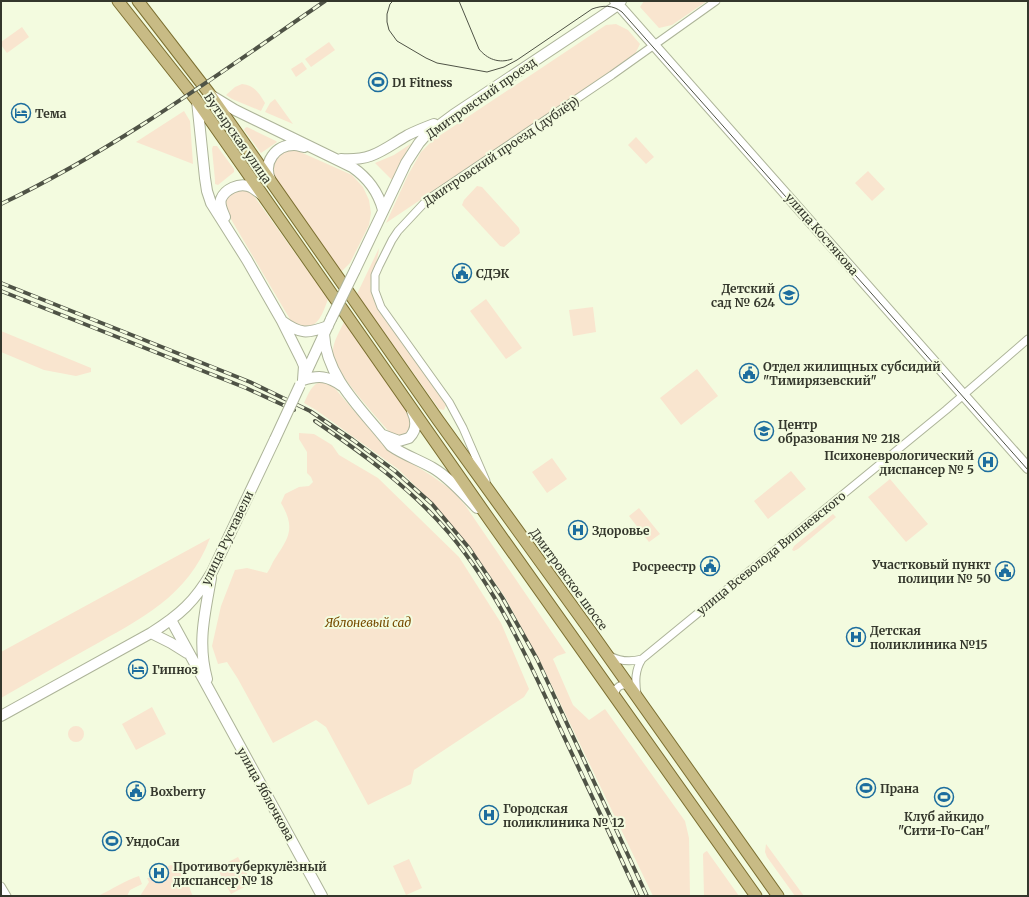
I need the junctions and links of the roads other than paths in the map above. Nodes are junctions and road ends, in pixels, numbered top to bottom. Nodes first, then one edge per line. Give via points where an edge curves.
1 (118, 1) edge
2 (138, 1) edge
3 (716, 1) edge
4 (618, 2) edge
5 (655, 45) junction
6 (209, 94) junction
7 (197, 100) junction
8 (452, 115) junction
9 (316, 149) junction
10 (338, 159) junction
11 (272, 185) junction
12 (262, 196) junction
13 (383, 210) junction
14 (230, 230) junction
15 (355, 270) joint
16 (339, 278) joint
17 (282, 321) junction
18 (328, 326) junction
19 (1028, 339) edge
20 (302, 383) junction
21 (344, 388) junction
22 (964, 395) junction
23 (404, 396) junction
24 (383, 435) junction
25 (1028, 468) edge
26 (491, 492) junction
27 (489, 519) junction
28 (212, 572) junction
29 (171, 620) junction
30 (151, 633) junction
31 (189, 654) junction
32 (607, 654) junction
33 (642, 659) junction
34 (211, 692) junction
35 (635, 693) junction
36 (616, 699) junction
37 (1, 716) edge
38 (1, 886) edge
39 (7, 896) edge
40 (322, 896) edge
41 (756, 896) edge
42 (778, 896) edge

1 - 7 main road, Бутырская улица
2 - 6 main road, Бутырская улица
3 - 5 street, Дмитровский проезд (дублёр)
4 - 5 main road, улица Костякова
4 - 8 main road, Дмитровский проезд via 592,23
5 - 22 main road, улица Костякова
5 - 26 street, Дмитровский проезд (дублёр) via 427,200 395,235 376,275 375,290 382,307 449,402
6 - 9 main road
6 - 11 main road, Бутырская улица
7 - 12 main road, Бутырская улица
7 - 14 main road via 207,190 211,203
8 - 10 main road via 368,158
8 - 13 main road, Дмитровский проезд via 419,143
9 - 10 main road
9 - 11 main road via 293,145 276,151 268,163 267,170
10 - 13 main road via 368,179 378,194
11 - 16 main road, Бутырская улица
12 - 14 main road via 248,186 242,185 224,194 220,205
12 - 23 main road, Бутырская улица
13 - 15 main road, Дмитровский проезд
14 - 17 main road
15 - 18 main road, улица Руставели, bridge
16 - 26 main road, Дмитровское шоссе
17 - 18 main road via 305,332
17 - 20 main road via 304,366
18 - 20 main road, улица Руставели
18 - 21 main road via 325,342 329,360
19 - 22 street, улица Всеволода Вишневского
20 - 21 main road via 313,377 324,377
20 - 28 main road, улица Руставели, bridge
21 - 24 main road
22 - 25 main road, улица Костякова
22 - 33 street, улица Всеволода Вишневского
23 - 24 main road via 416,424 412,435 399,441
23 - 27 main road
24 - 27 main road via 399,452 443,475
26 - 32 main road, Дмитровское шоссе
27 - 36 main road
28 - 29 main road, улица Руставели via 202,590
28 - 34 main road via 202,635 204,668
29 - 30 main road, улица Руставели
29 - 31 main road
30 - 31 main road
30 - 37 main road, улица Руставели
31 - 34 main road
32 - 33 street via 627,661
32 - 35 main road, Дмитровское шоссе
33 - 35 street via 637,670
34 - 40 main road, улица Яблочкова
35 - 36 street via 626,685 619,687 615,692
35 - 42 main road, Дмитровское шоссе
36 - 41 main road
38 - 39 street

